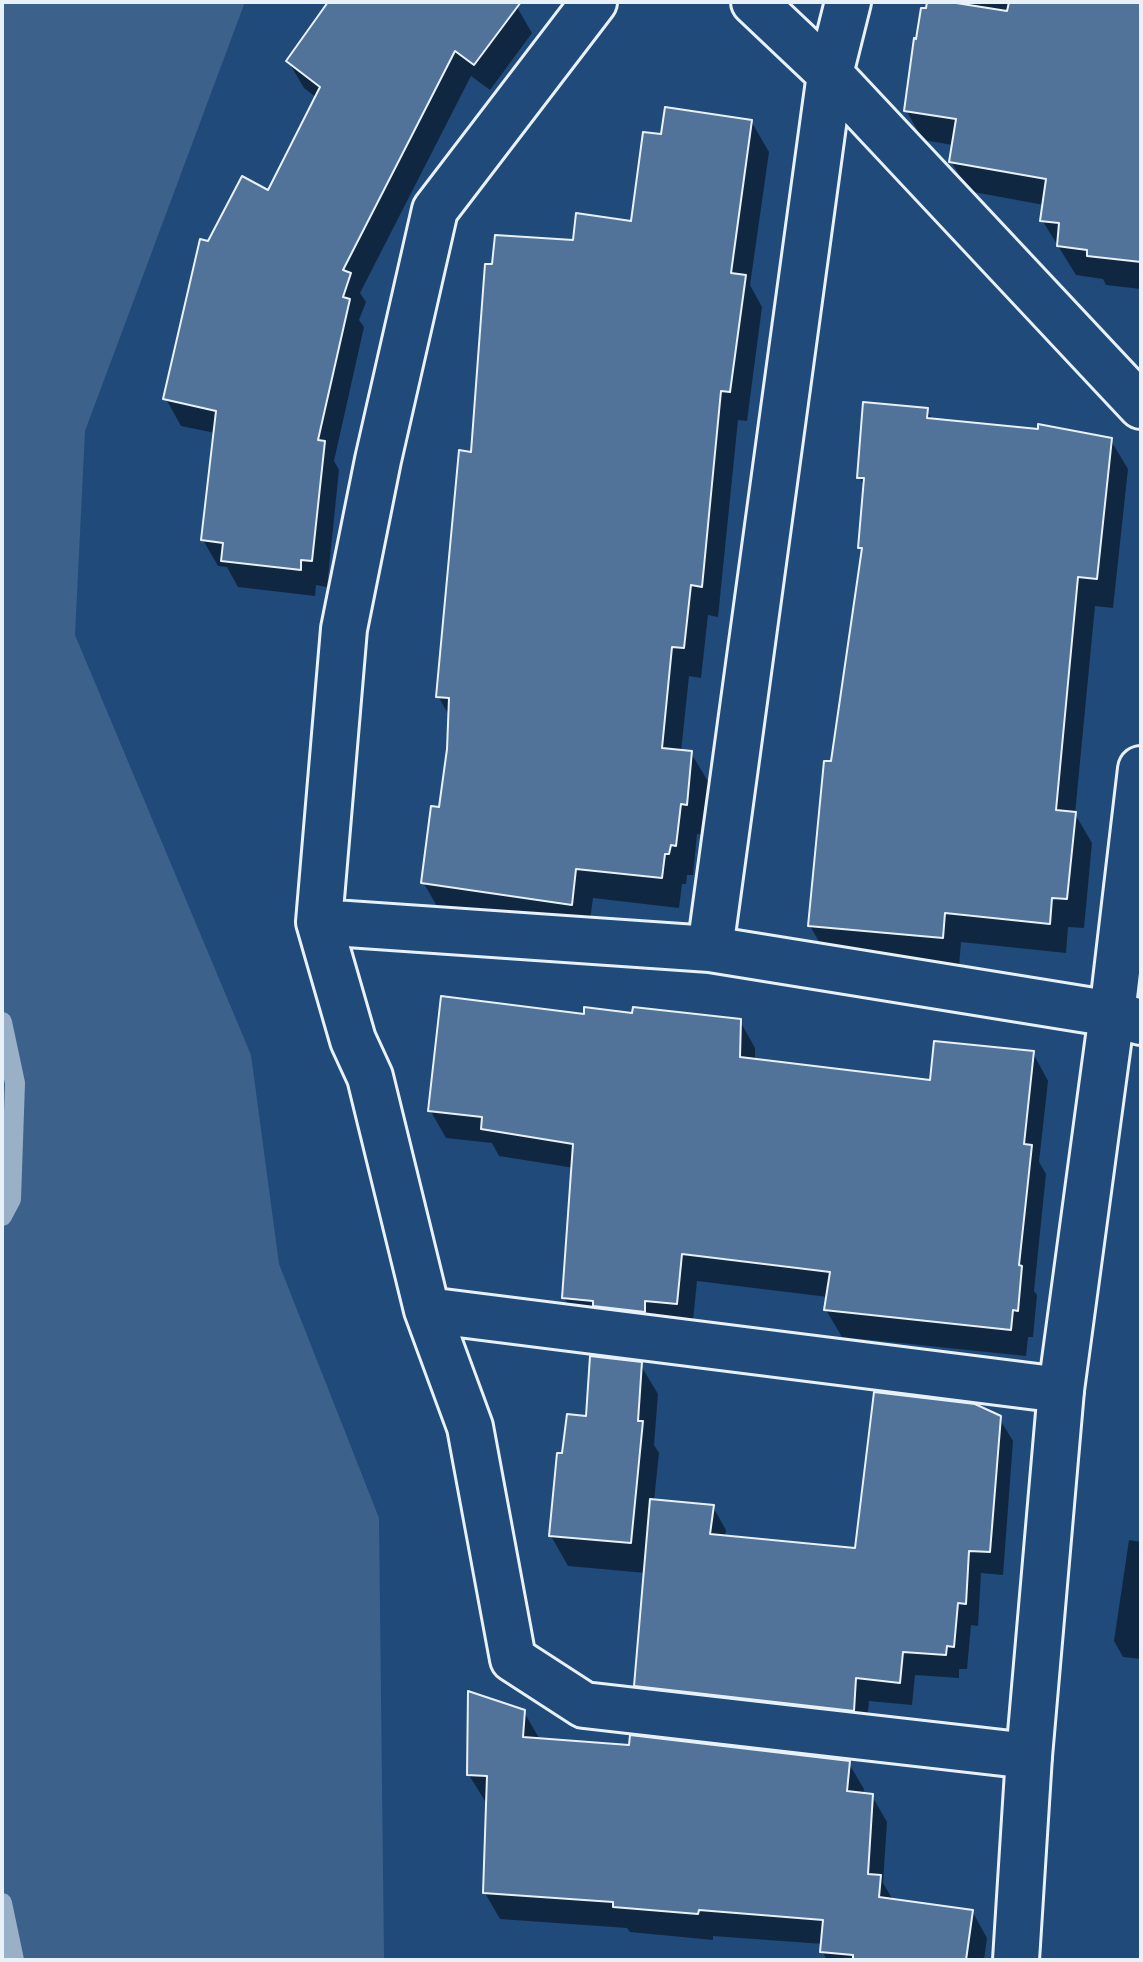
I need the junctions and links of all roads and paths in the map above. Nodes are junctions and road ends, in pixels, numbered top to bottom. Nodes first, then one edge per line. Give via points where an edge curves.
1 (594, 2) edge
2 (754, 2) edge
3 (848, 2) edge
4 (830, 74) junction
5 (1141, 406) edge
6 (1141, 769) edge
7 (319, 922) junction
8 (710, 949) junction
9 (1127, 1018) edge
10 (427, 1310) junction
11 (1061, 1390) junction
12 (1029, 1756) junction
13 (1016, 1960) edge

1 - 7 street via 435,210 344,629
2 - 4 street
3 - 4 street
4 - 5 street
4 - 8 street
6 - 9 street
7 - 8 street
7 - 10 street via 353,1040 370,1077
8 - 9 street
9 - 11 street
10 - 11 street
10 - 12 street via 470,1427 513,1659 584,1705
11 - 12 street
12 - 13 street

